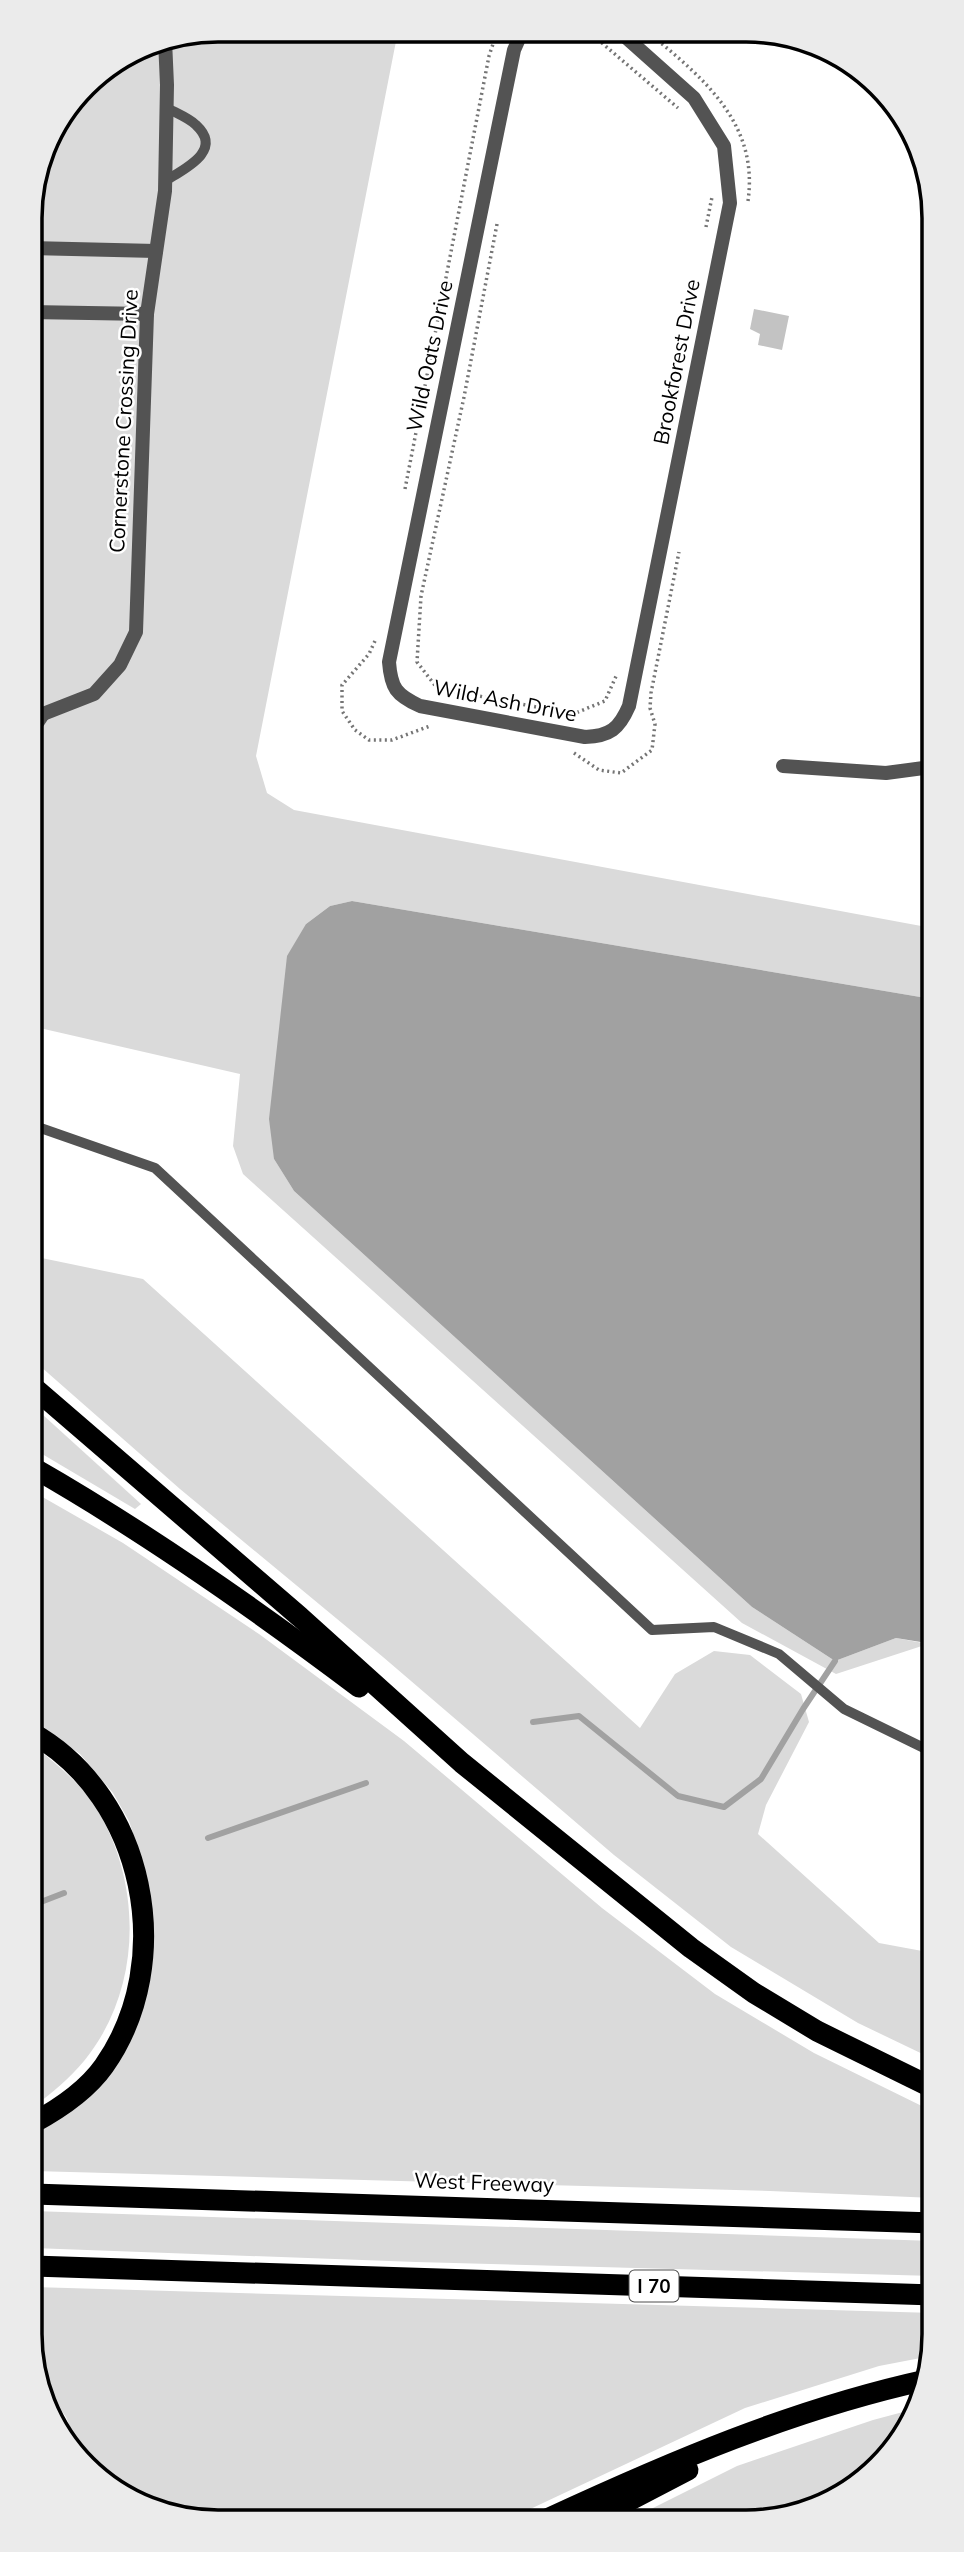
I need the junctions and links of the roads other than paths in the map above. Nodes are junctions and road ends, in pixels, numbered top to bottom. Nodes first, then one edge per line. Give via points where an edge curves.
1 (518, 42) edge
2 (631, 42) edge
3 (165, 50) edge
4 (167, 108) junction
5 (165, 181) junction
6 (42, 248) edge
7 (156, 251) junction
8 (42, 312) edge
9 (147, 314) junction
10 (395, 690) joint
11 (42, 711) edge
12 (611, 732) joint
13 (783, 766) dead end
14 (922, 769) edge
15 (42, 1128) edge
16 (42, 1395) edge
17 (42, 1473) edge
18 (42, 1738) edge
19 (922, 1747) edge
20 (462, 1763) junction
21 (922, 2083) edge
22 (42, 2117) edge
23 (42, 2193) edge
24 (922, 2223) edge
25 (42, 2266) edge
26 (922, 2295) edge
27 (915, 2383) edge
28 (866, 2395) junction
29 (567, 2510) edge
30 (611, 2510) edge

1 - 10 street, Wild Oats Drive via 389,662
2 - 12 street, Brookforest Drive via 694,97 724,146 730,203 629,706
3 - 4 street, Cornerstone Crossing Drive
4 - 5 street, Cornerstone Crossing Drive
4 - 5 lane via 196,125 205,139 204,152 197,161
5 - 7 street, Cornerstone Crossing Drive
6 - 7 street
7 - 9 street, Cornerstone Crossing Drive
8 - 9 street
9 - 11 street, Cornerstone Crossing Drive via 136,632 120,665 93,694
10 - 12 street, Wild Ash Drive via 420,706 584,737
13 - 14 street via 886,774
15 - 19 lane via 155,1168 652,1630 714,1627 779,1654 844,1709
16 - 20 highway
17 - 20 highway via 101,1506 292,1637
18 - 22 highway via 82,1771 107,1805 134,1860 143,1907 142,1969 122,2035 103,2068 73,2097
20 - 21 highway via 618,1892 754,1993 817,2031
23 - 24 highway, West Freeway
25 - 26 highway, I 70
27 - 28 highway
28 - 29 highway via 730,2439
28 - 30 highway via 764,2435

